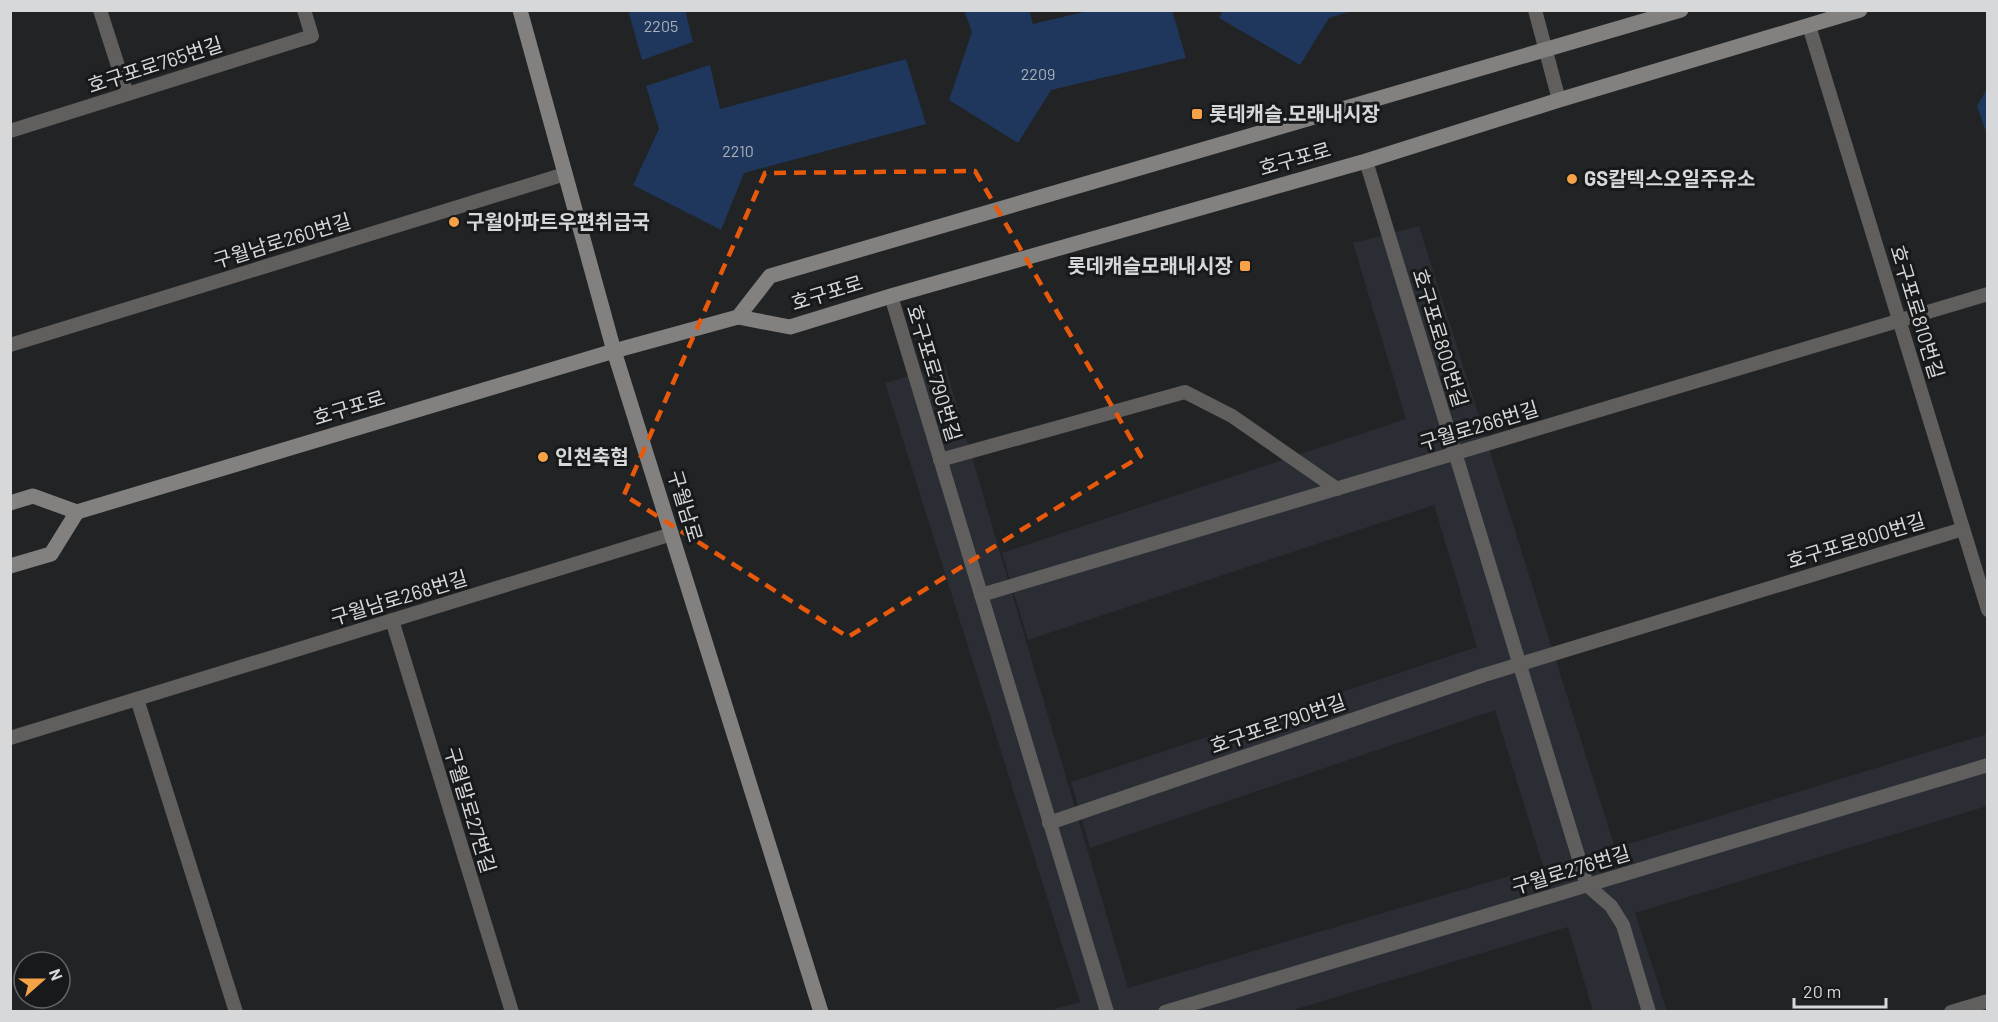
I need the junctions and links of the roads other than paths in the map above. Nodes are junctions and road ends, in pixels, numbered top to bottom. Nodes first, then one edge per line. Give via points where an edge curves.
1 (100, 10) edge
2 (304, 10) edge
3 (520, 10) edge
4 (1535, 10) edge
5 (1681, 10) edge
6 (1860, 10) edge
7 (1809, 26) junction
8 (1546, 50) junction
9 (128, 94) junction
10 (1559, 100) junction
11 (10, 131) edge
12 (1366, 161) junction
13 (566, 174) junction
14 (1988, 294) edge
15 (891, 296) junction
16 (738, 317) junction
17 (1899, 320) junction
18 (10, 345) edge
19 (614, 351) junction
20 (1454, 454) junction
21 (940, 460) junction
22 (1337, 489) junction
23 (10, 503) edge
24 (77, 512) junction
25 (1963, 528) junction
26 (672, 534) junction
27 (10, 566) edge
28 (981, 595) junction
29 (1988, 610) edge
30 (392, 620) junction
31 (1519, 664) junction
32 (137, 699) junction
33 (10, 738) edge
34 (1988, 765) edge
35 (1049, 823) junction
36 (1587, 885) junction
37 (1988, 1001) edge
38 (236, 1011) edge
39 (512, 1011) edge
40 (821, 1011) edge
41 (1107, 1011) edge
42 (1165, 1011) edge
43 (1649, 1011) edge
44 (1951, 1011) edge

1 - 9 lane
2 - 9 lane, 호구포로765번길 via 312,36
3 - 13 main road, 구월남로
4 - 8 lane
5 - 8 main road, 호구포로
6 - 7 main road, 호구포로
7 - 10 main road, 호구포로
7 - 17 lane, 호구포로810번길
8 - 10 lane
8 - 16 main road, 호구포로 via 770,276
9 - 11 lane, 호구포로765번길
10 - 12 main road, 호구포로
12 - 15 main road, 호구포로
12 - 20 lane, 호구포로800번길
13 - 18 lane, 구월남로260번길
13 - 19 main road, 구월남로
14 - 17 lane, 구월로266번길
15 - 16 main road, 호구포로 via 790,327
15 - 21 lane, 호구포로790번길
16 - 19 main road, 호구포로
17 - 20 lane, 구월로266번길
17 - 25 lane, 호구포로810번길
19 - 24 main road, 호구포로
19 - 26 main road, 구월남로
20 - 22 lane, 구월로266번길
20 - 31 lane, 호구포로800번길
21 - 22 lane, 호구포로790번길 via 1185,392 1232,416
21 - 28 lane, 호구포로790번길
22 - 28 lane, 구월로266번길
23 - 24 main road via 33,496
24 - 27 main road via 51,554
25 - 29 lane, 호구포로810번길
25 - 31 lane, 호구포로800번길
26 - 30 lane, 구월남로268번길
26 - 40 main road, 구월남로
28 - 35 lane, 호구포로790번길
30 - 32 lane, 구월남로268번길
30 - 39 lane, 구월말로27번길
31 - 35 lane, 호구포로790번길
31 - 36 lane, 호구포로800번길
32 - 33 lane, 구월남로268번길
32 - 38 lane
34 - 36 lane, 구월로276번길
35 - 41 lane, 호구포로790번길
36 - 42 lane, 구월로276번길
36 - 43 lane via 1611,906 1623,926
37 - 44 lane

